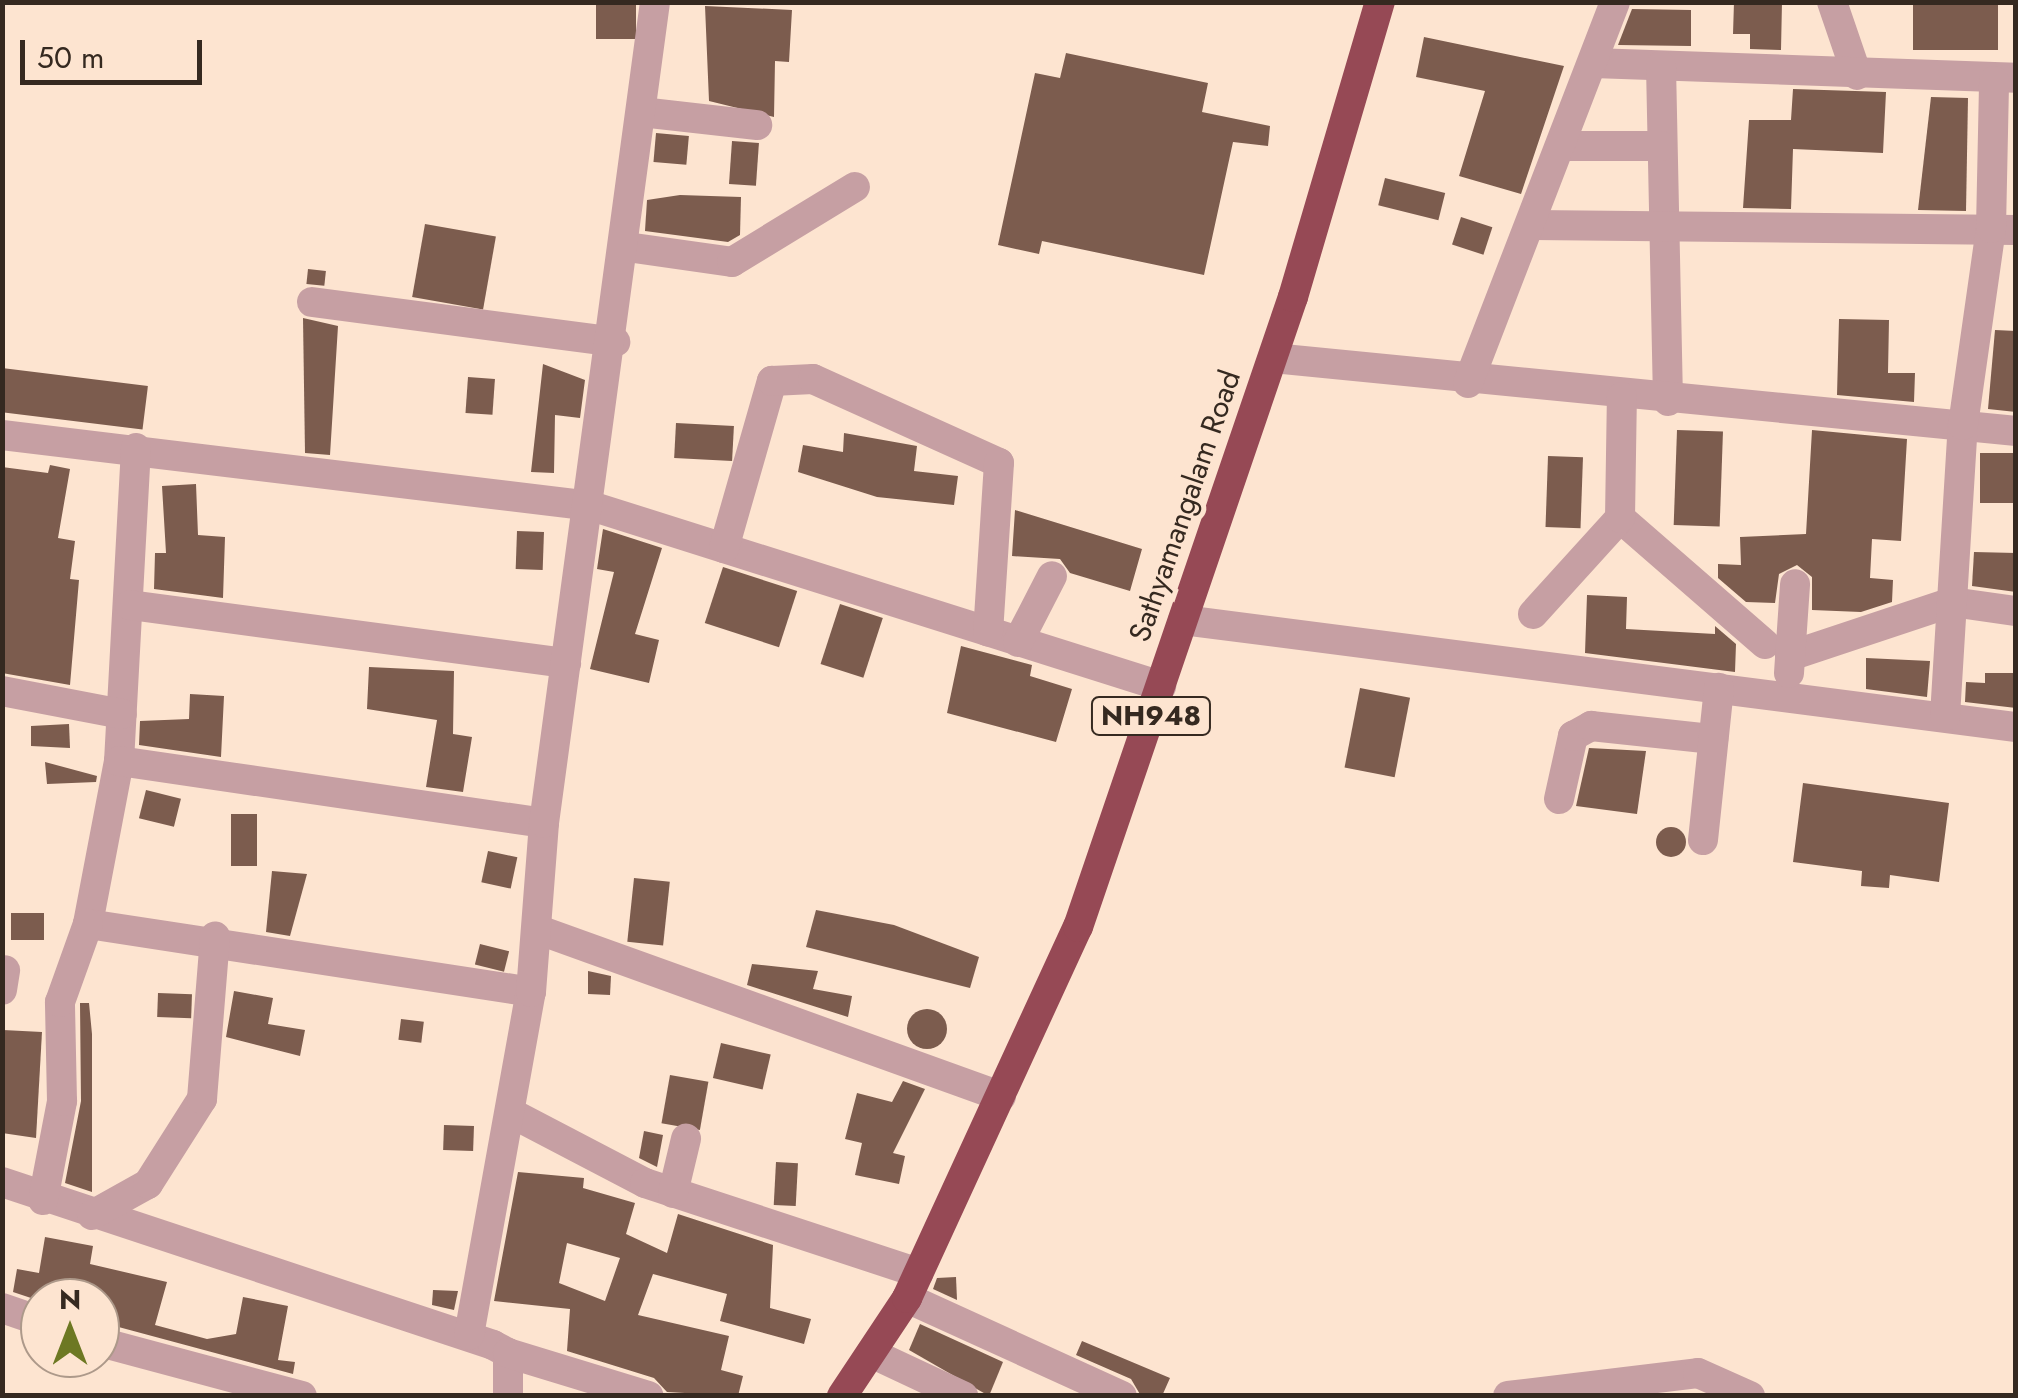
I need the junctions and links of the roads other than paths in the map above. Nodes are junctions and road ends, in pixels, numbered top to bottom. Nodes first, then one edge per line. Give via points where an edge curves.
1 (655, 2) edge
2 (1380, 2) edge
3 (1615, 2) edge
4 (1832, 2) edge
5 (1592, 63) junction
6 (1661, 66) junction
7 (1857, 74) junction
8 (2005, 79) edge
9 (641, 112) junction
10 (757, 125) dead end
11 (1562, 146) junction
12 (1661, 146) junction
13 (2016, 146) edge
14 (855, 187) dead end
15 (2000, 220) edge
16 (1533, 225) junction
17 (1663, 226) junction
18 (627, 248) junction
19 (312, 302) dead end
20 (615, 342) junction
21 (1273, 358) junction
22 (1468, 383) junction
23 (1622, 397) junction
24 (1668, 401) junction
25 (1962, 425) junction
26 (2016, 431) edge
27 (2, 434) edge
28 (136, 448) junction
29 (591, 506) junction
30 (1620, 518) junction
31 (724, 548) junction
32 (1052, 576) dead end
33 (1795, 584) dead end
34 (1952, 602) junction
35 (130, 605) junction
36 (2016, 611) edge
37 (1533, 614) dead end
38 (1183, 620) junction
39 (988, 632) junction
40 (1018, 642) junction
41 (1778, 650) junction
42 (566, 663) junction
43 (1160, 686) junction
44 (1718, 688) junction
45 (2, 691) edge
46 (1787, 696) junction
47 (122, 714) junction
48 (1946, 716) junction
49 (2016, 727) edge
50 (1713, 739) junction
51 (119, 762) junction
52 (1559, 799) dead end
53 (544, 823) junction
54 (1703, 840) dead end
55 (88, 924) junction
56 (539, 930) junction
57 (215, 938) junction
58 (531, 992) junction
59 (1001, 1096) junction
60 (513, 1114) junction
61 (686, 1138) dead end
62 (2, 1182) edge
63 (673, 1193) junction
64 (43, 1200) junction
65 (92, 1215) junction
66 (913, 1285) junction
67 (469, 1335) junction
68 (120, 1347) edge
69 (872, 1352) junction
70 (508, 1353) junction
71 (1601, 1390) edge
72 (302, 1396) edge
73 (508, 1396) edge
74 (650, 1396) edge
75 (842, 1396) edge
76 (963, 1396) edge
77 (1122, 1396) edge
78 (1508, 1396) edge
79 (1750, 1396) edge

1 - 9 street
2 - 21 highway, Sathyamangalam Road / NH948
3 - 5 street
4 - 7 street
5 - 6 street
5 - 11 street
6 - 7 street
6 - 12 street
7 - 8 street
8 - 15 street
9 - 10 street
9 - 18 street
11 - 12 street
11 - 16 street
12 - 17 street
13 - 15 street
14 - 18 street via 732,262
15 - 17 street
15 - 25 street
16 - 17 street
16 - 22 street
17 - 24 street
18 - 20 street
19 - 20 street
20 - 29 street
21 - 22 street
21 - 38 highway, Sathyamangalam Road / NH948
22 - 23 street
23 - 24 street
23 - 30 street
24 - 25 street
25 - 26 street
25 - 34 street
27 - 28 street
28 - 29 street
28 - 35 street
29 - 31 street
29 - 42 street
30 - 37 street
30 - 41 street
31 - 39 street
31 - 39 street via 772,382 813,379 999,464
32 - 40 street
33 - 41 street
34 - 36 street
34 - 41 street
34 - 48 street
35 - 42 street
35 - 47 street
38 - 43 highway, Sathyamangalam Road / NH948
38 - 44 street
39 - 40 street
40 - 43 street
41 - 46 street
42 - 53 street
43 - 59 highway, Sathyamangalam Road / NH948 via 1078,927
44 - 46 street
44 - 50 street
45 - 47 street
46 - 48 street
47 - 51 street
48 - 49 street
50 - 52 street via 1590,726 1573,736
50 - 54 street
51 - 53 street
51 - 55 street
53 - 56 street
55 - 57 street
55 - 64 street via 60,1002 62,1101
56 - 58 street
56 - 59 street
57 - 58 street
57 - 65 street via 202,1100 148,1184
58 - 60 street
59 - 66 highway, Sathyamangalam Road / NH948
60 - 63 street via 576,1153
60 - 67 street
61 - 63 street
62 - 64 street
63 - 66 street
64 - 65 street
65 - 67 street
66 - 69 highway, Sathyamangalam Road / NH948
66 - 77 street
67 - 70 street
68 - 72 street
69 - 75 highway, Sathyamangalam Road / NH948
69 - 76 street
70 - 73 street
70 - 74 street
71 - 78 street
71 - 79 street via 1698,1373

